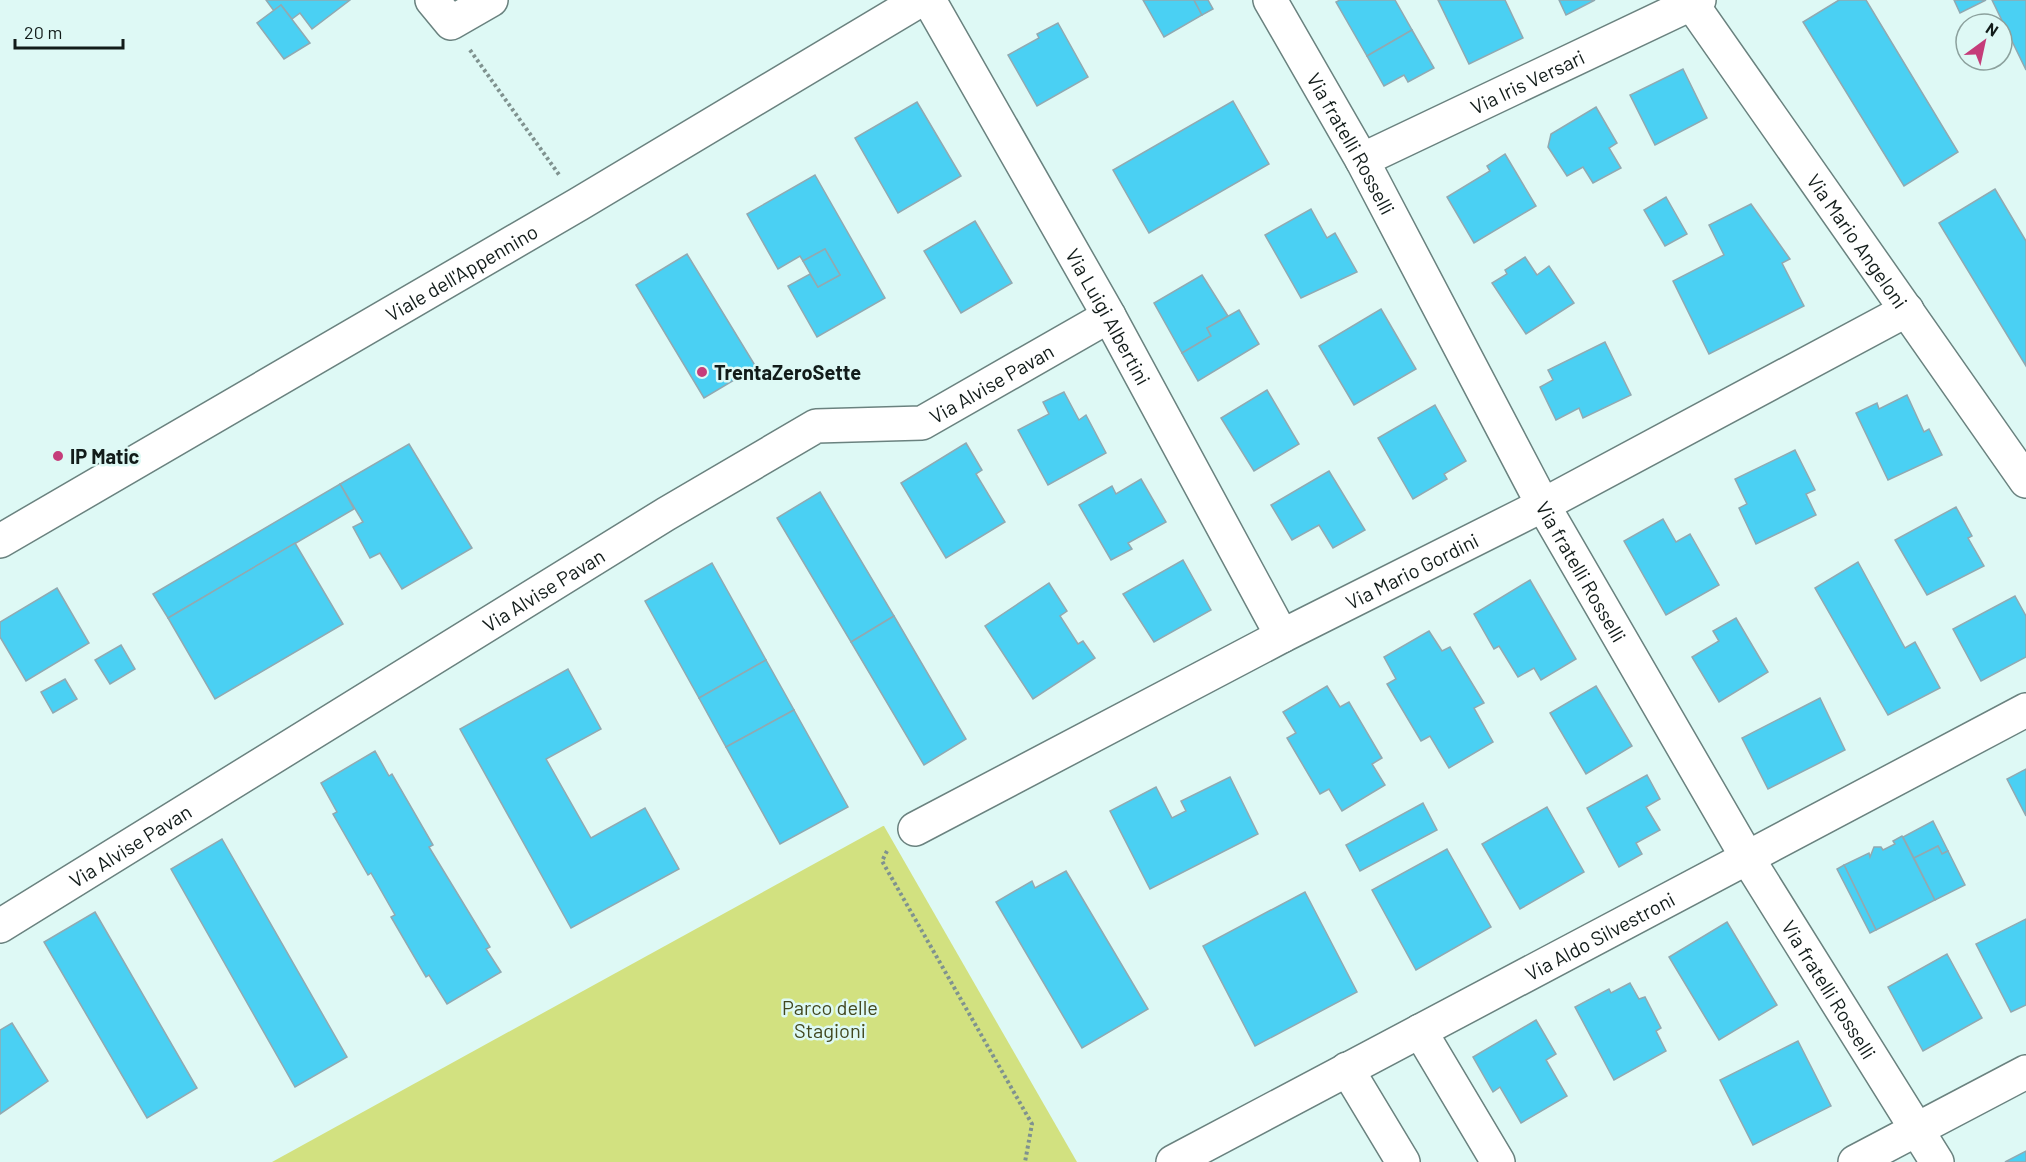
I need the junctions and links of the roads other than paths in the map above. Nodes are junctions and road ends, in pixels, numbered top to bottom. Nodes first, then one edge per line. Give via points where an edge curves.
1 (491, 0) edge
2 (920, 0) edge
3 (929, 0) edge
4 (1270, 0) edge
5 (1693, 1) edge
6 (441, 11) edge
7 (1362, 160) junction
8 (1907, 310) junction
9 (1109, 316) junction
10 (2025, 477) edge
11 (1543, 506) junction
12 (0, 541) edge
13 (1282, 636) junction
14 (2026, 710) edge
15 (915, 829) road end
16 (1748, 859) junction
17 (0, 926) edge
18 (1420, 1031) junction
19 (1347, 1069) junction
20 (2026, 1072) edge
21 (1916, 1129) junction
22 (1173, 1162) edge
23 (1403, 1162) edge
24 (1498, 1162) edge
25 (1856, 1162) edge
26 (1938, 1162) edge

1 - 6 street
2 - 12 street, Viale dell'Appennino
3 - 9 street, Via Luigi Albertini
4 - 7 street, Via fratelli Rosselli
5 - 7 street, Via Iris Versari
5 - 8 street, Via Mario Angeloni
7 - 11 street, Via fratelli Rosselli
8 - 10 street, Via Mario Angeloni
8 - 11 street, Via Mario Gordini
9 - 13 street, Via Luigi Albertini
9 - 17 street, Via Alvise Pavan via 922,423 816,426 666,514
11 - 13 street, Via Mario Gordini
11 - 16 street, Via fratelli Rosselli
13 - 15 street, Via Mario Gordini
14 - 16 street, Via Aldo Silvestroni
16 - 18 street, Via Aldo Silvestroni
16 - 21 street, Via fratelli Rosselli
18 - 19 street, Via Aldo Silvestroni
18 - 24 street
19 - 22 street, Via Aldo Silvestroni
19 - 23 street
20 - 21 street
21 - 25 street
21 - 26 street, Via fratelli Rosselli

